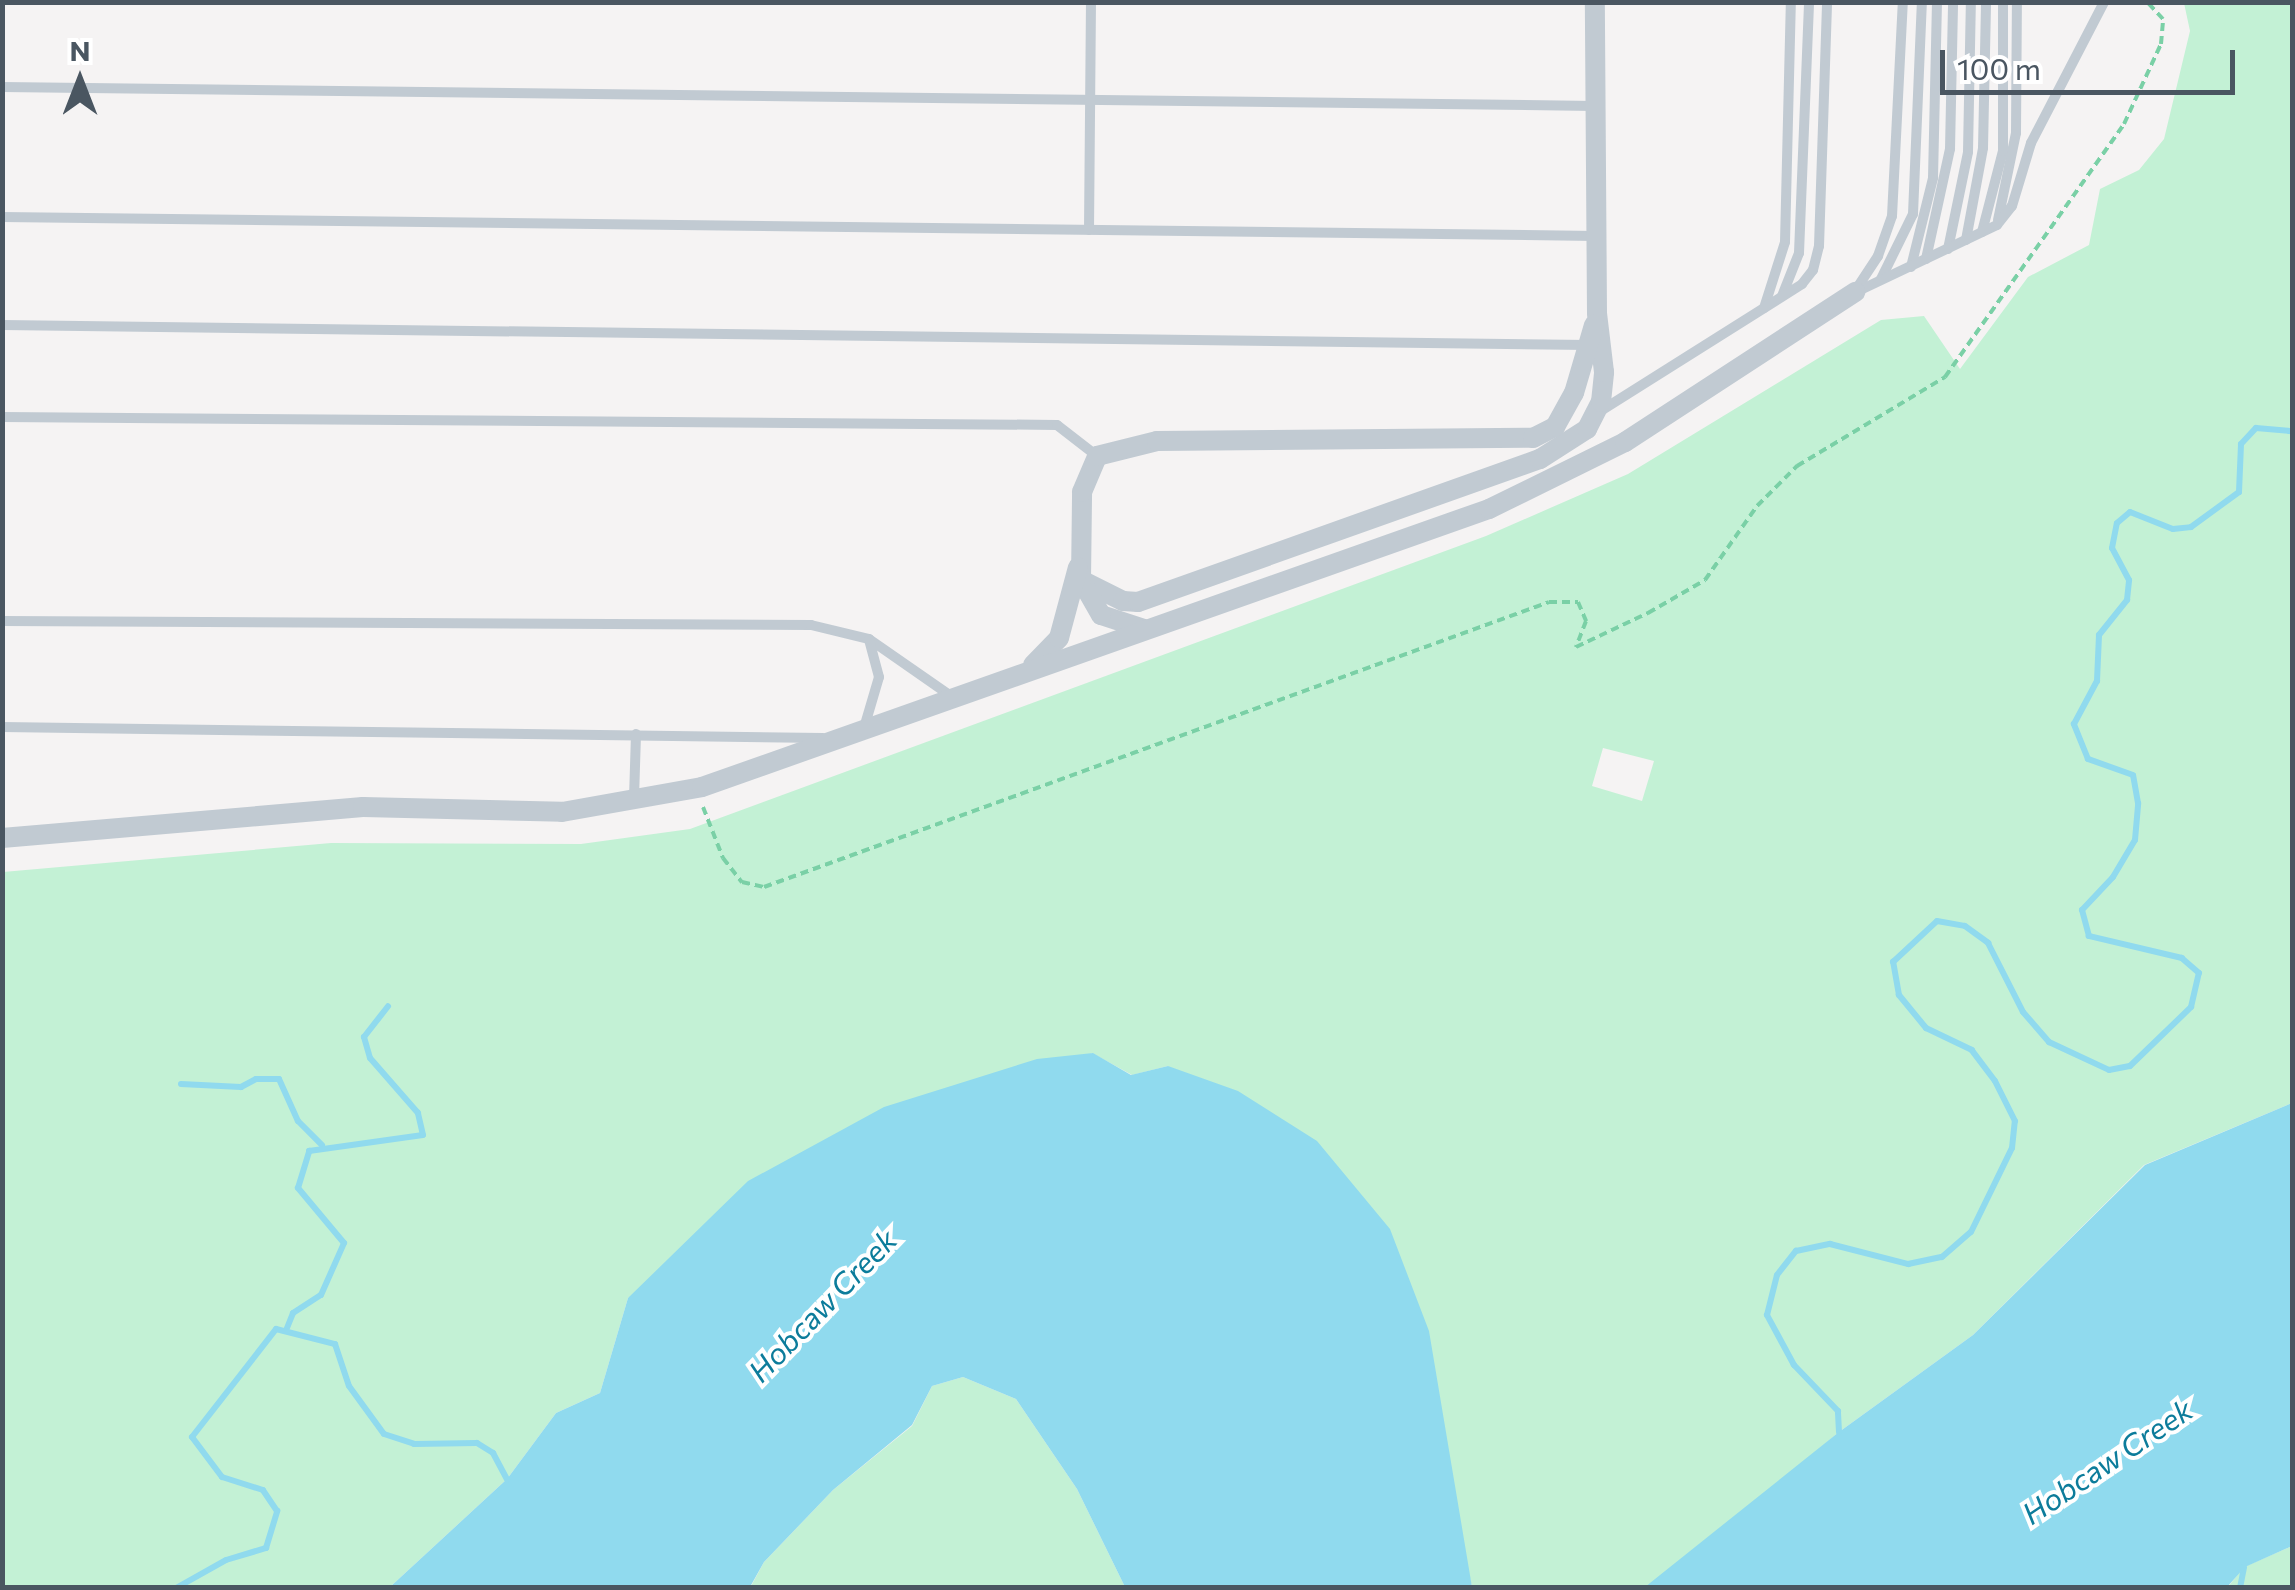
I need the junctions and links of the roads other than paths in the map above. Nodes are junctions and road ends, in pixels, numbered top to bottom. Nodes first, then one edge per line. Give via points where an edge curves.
1 (1091, 2) edge
2 (1594, 2) edge
3 (1792, 2) edge
4 (1809, 2) edge
5 (1827, 2) edge
6 (1903, 2) edge
7 (1922, 2) edge
8 (1937, 2) edge
9 (1953, 2) edge
10 (1971, 2) edge
11 (1986, 2) edge
12 (2003, 2) edge
13 (2017, 2) edge
14 (2104, 2) edge
15 (2, 87) edge
16 (1090, 100) junction
17 (1595, 106) junction
18 (2, 218) edge
19 (1997, 225) junction
20 (1089, 230) junction
21 (1982, 232) junction
22 (1596, 236) junction
23 (1966, 240) junction
24 (1948, 249) junction
25 (1926, 259) junction
26 (1911, 266) junction
27 (1881, 280) junction
28 (1855, 292) junction
29 (1781, 297) junction
30 (1763, 308) junction
31 (1597, 313) junction
32 (2, 325) edge
33 (1588, 345) junction
34 (1594, 416) junction
35 (2, 417) edge
36 (1097, 456) junction
37 (1081, 551) junction
38 (1081, 580) junction
39 (2, 621) edge
40 (1147, 630) junction
41 (869, 639) junction
42 (1024, 673) junction
43 (954, 698) junction
44 (2, 727) edge
45 (863, 730) junction
46 (636, 734) junction
47 (839, 739) junction
48 (634, 802) junction
49 (2, 838) edge

1 - 16 lane
2 - 17 street
3 - 30 lane via 1785,242
4 - 29 lane via 1799,252
5 - 29 lane via 1819,246 1813,270
6 - 28 lane via 1892,216
7 - 27 lane via 1913,214
8 - 26 lane via 1933,178
9 - 25 lane via 1950,149
10 - 24 lane via 1968,152
11 - 23 lane via 1983,148
12 - 21 lane via 2003,152
13 - 19 lane via 2016,133
14 - 19 lane via 2031,143 2012,206
15 - 16 lane
16 - 17 lane
16 - 20 lane
17 - 22 street
18 - 20 lane
19 - 21 lane
20 - 22 lane
21 - 23 lane
22 - 31 street
23 - 24 lane
24 - 25 lane
25 - 26 lane
26 - 27 lane
27 - 28 lane
28 - 40 street via 1625,442 1490,508
29 - 30 lane
30 - 34 lane
31 - 33 street
31 - 34 street via 1604,372
32 - 33 lane
33 - 36 street via 1555,427 1533,438 1157,441
34 - 38 street via 1569,445 1540,460 1138,602 1123,602
35 - 36 lane via 1057,425
36 - 37 street via 1082,492
37 - 38 street
37 - 42 street via 1059,638
38 - 40 street via 1102,615
39 - 41 lane via 811,625
40 - 42 street
41 - 43 lane
41 - 45 lane via 879,677
42 - 43 street
43 - 45 street
44 - 46 lane
45 - 47 street
46 - 47 lane
46 - 48 lane
47 - 48 street via 695,789
48 - 49 street via 562,812 350,808

